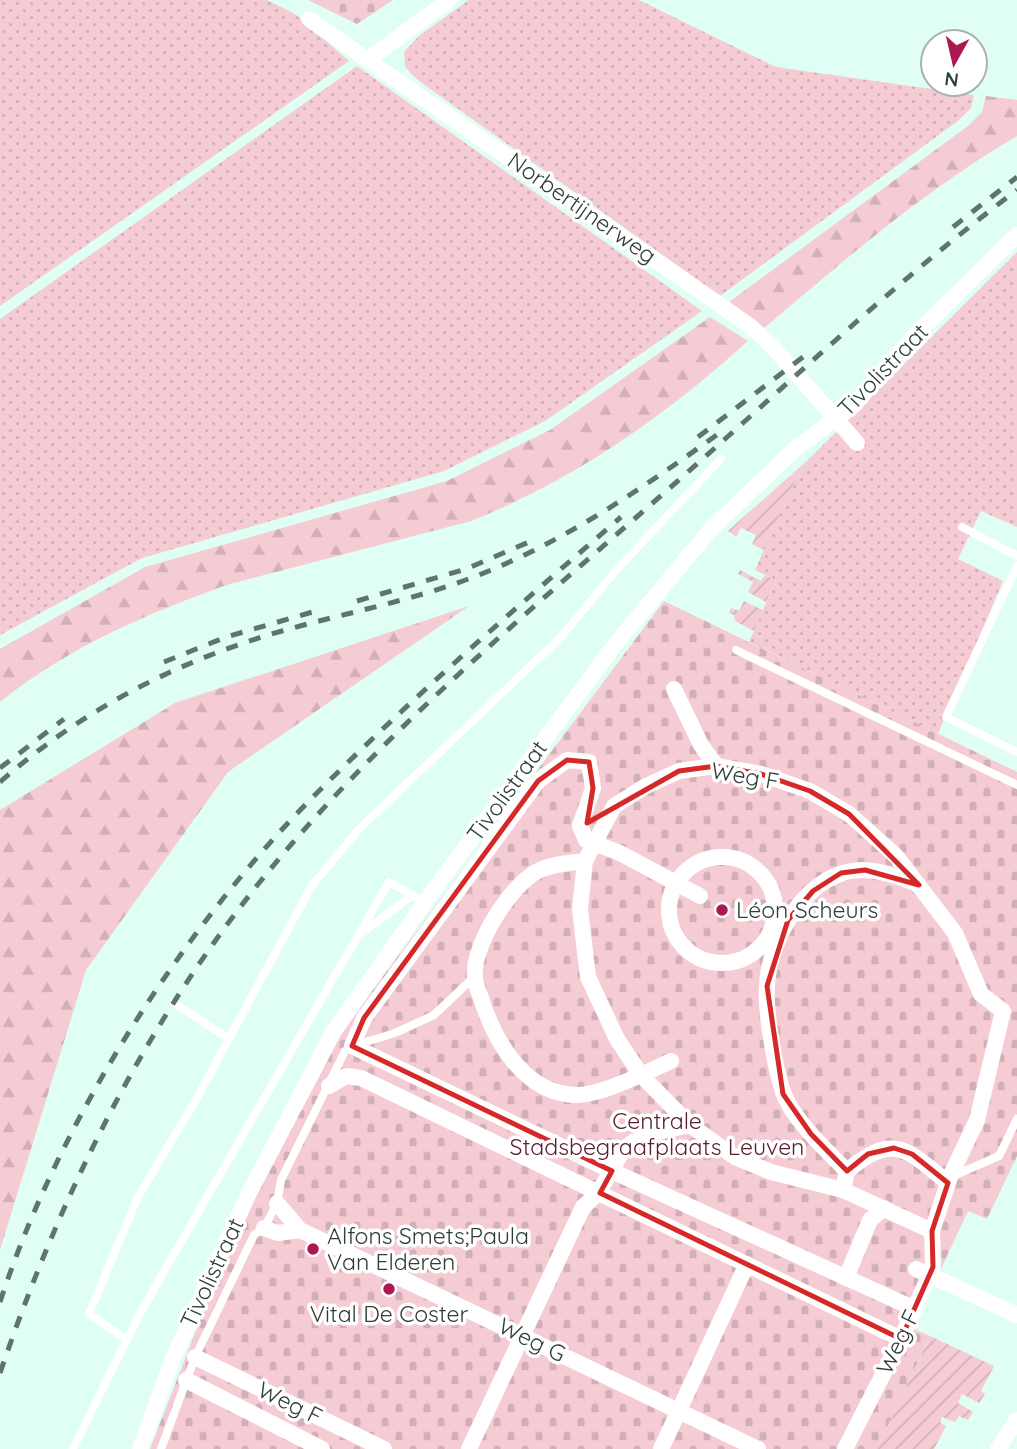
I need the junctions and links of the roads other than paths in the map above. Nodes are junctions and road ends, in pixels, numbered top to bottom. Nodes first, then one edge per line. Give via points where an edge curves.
1 (449, 0) edge
2 (309, 19) dead end
3 (369, 59) junction
4 (1017, 236) edge
5 (836, 419) junction
6 (857, 443) dead end
7 (722, 459) dead end
8 (962, 527) dead end
9 (1017, 556) edge
10 (1016, 573) edge
11 (736, 650) dead end
12 (674, 689) dead end
13 (1017, 752) edge
14 (716, 766) junction
15 (1017, 785) edge
16 (593, 845) junction
17 (585, 861) junction
18 (677, 882) junction
19 (919, 886) junction
20 (700, 896) dead end
21 (419, 899) junction
22 (357, 936) junction
23 (474, 977) junction
24 (174, 1003) dead end
25 (228, 1038) junction
26 (352, 1046) junction
27 (671, 1061) dead end
28 (641, 1075) junction
29 (329, 1086) junction
30 (1017, 1119) edge
31 (690, 1125) junction
32 (612, 1171) junction
33 (847, 1171) junction
34 (949, 1180) junction
35 (843, 1190) junction
36 (600, 1193) junction
37 (277, 1203) junction
38 (884, 1208) junction
39 (264, 1228) junction
40 (300, 1230) junction
41 (932, 1231) junction
42 (747, 1264) junction
43 (923, 1272) junction
44 (846, 1278) junction
45 (915, 1309) junction
46 (1017, 1315) edge
47 (521, 1335) junction
48 (901, 1339) junction
49 (127, 1340) junction
50 (195, 1357) junction
51 (186, 1380) junction
52 (678, 1411) junction
53 (1017, 1420) edge
54 (73, 1449) edge
55 (141, 1449) edge
56 (161, 1449) edge
57 (321, 1449) edge
58 (384, 1449) edge
59 (469, 1449) edge
60 (661, 1449) edge
61 (758, 1449) edge
62 (845, 1449) edge
63 (998, 1449) edge

1 - 3 street
2 - 3 street, Norbertijnerweg
3 - 5 street, Norbertijnerweg via 750,326
4 - 5 street, Tivolistraat
5 - 6 street, Norbertijnerweg
5 - 21 street, Tivolistraat via 795,449 711,529 613,647
7 - 25 lane via 635,549 561,638 359,829 311,887
8 - 9 lane
10 - 13 lane via 946,717
11 - 15 lane
12 - 14 street
14 - 16 street, Weg F via 678,771 614,806
14 - 19 street, Weg F via 761,774 810,792 849,814 882,841
16 - 17 street, Weg F
16 - 18 street via 620,853
16 - 26 street via 581,834 580,826 593,788 589,762 567,760 538,781 364,1018
17 - 23 street via 538,871 513,890 486,934
17 - 28 street, Weg F via 580,909 589,977 617,1039
18 - 18 street via 686,871 710,859 750,865 761,874 774,898 768,937 734,961 720,963 696,956 684,946 671,922 669,908
18 - 20 street
19 - 33 street via 898,876 865,870 841,873 800,903 771,962 766,986 783,1094 811,1134
19 - 34 street, Weg F via 955,933 981,994 1003,1011 977,1120
21 - 22 lane
21 - 22 lane via 389,882
21 - 55 street, Tivolistraat via 334,1031 249,1193 173,1358
22 - 49 lane
23 - 26 lane via 434,1014 395,1033
23 - 28 street via 496,1040 534,1079 577,1095
24 - 25 lane
25 - 49 lane via 136,1199 89,1314
26 - 29 lane via 338,1060
26 - 32 street
27 - 28 street
28 - 31 street, Weg F
29 - 36 street via 346,1076 362,1078
29 - 37 lane via 281,1180
30 - 34 lane via 999,1156
31 - 32 street via 633,1142
31 - 35 street, Weg F via 735,1157 771,1172
32 - 36 street
32 - 44 street
33 - 34 street via 868,1154 894,1147
33 - 35 street
34 - 41 street, Weg F
35 - 38 street, Weg F
36 - 42 street
36 - 47 street via 583,1207
37 - 39 lane
37 - 40 street, Weg G
38 - 41 street, Weg F
38 - 44 street via 870,1220
39 - 40 street via 278,1233
39 - 50 lane via 254,1235
40 - 47 street, Weg G
41 - 43 street, Weg F via 933,1267
42 - 48 street
42 - 52 street
43 - 45 street, Weg F
43 - 46 street
44 - 45 street
45 - 48 street, Weg F
47 - 52 street, Weg G
47 - 59 street
48 - 62 street, Weg F
49 - 54 lane
50 - 51 lane
50 - 58 street, Weg F
51 - 56 lane
51 - 57 street
52 - 60 street
52 - 61 street, Weg G
53 - 63 street

